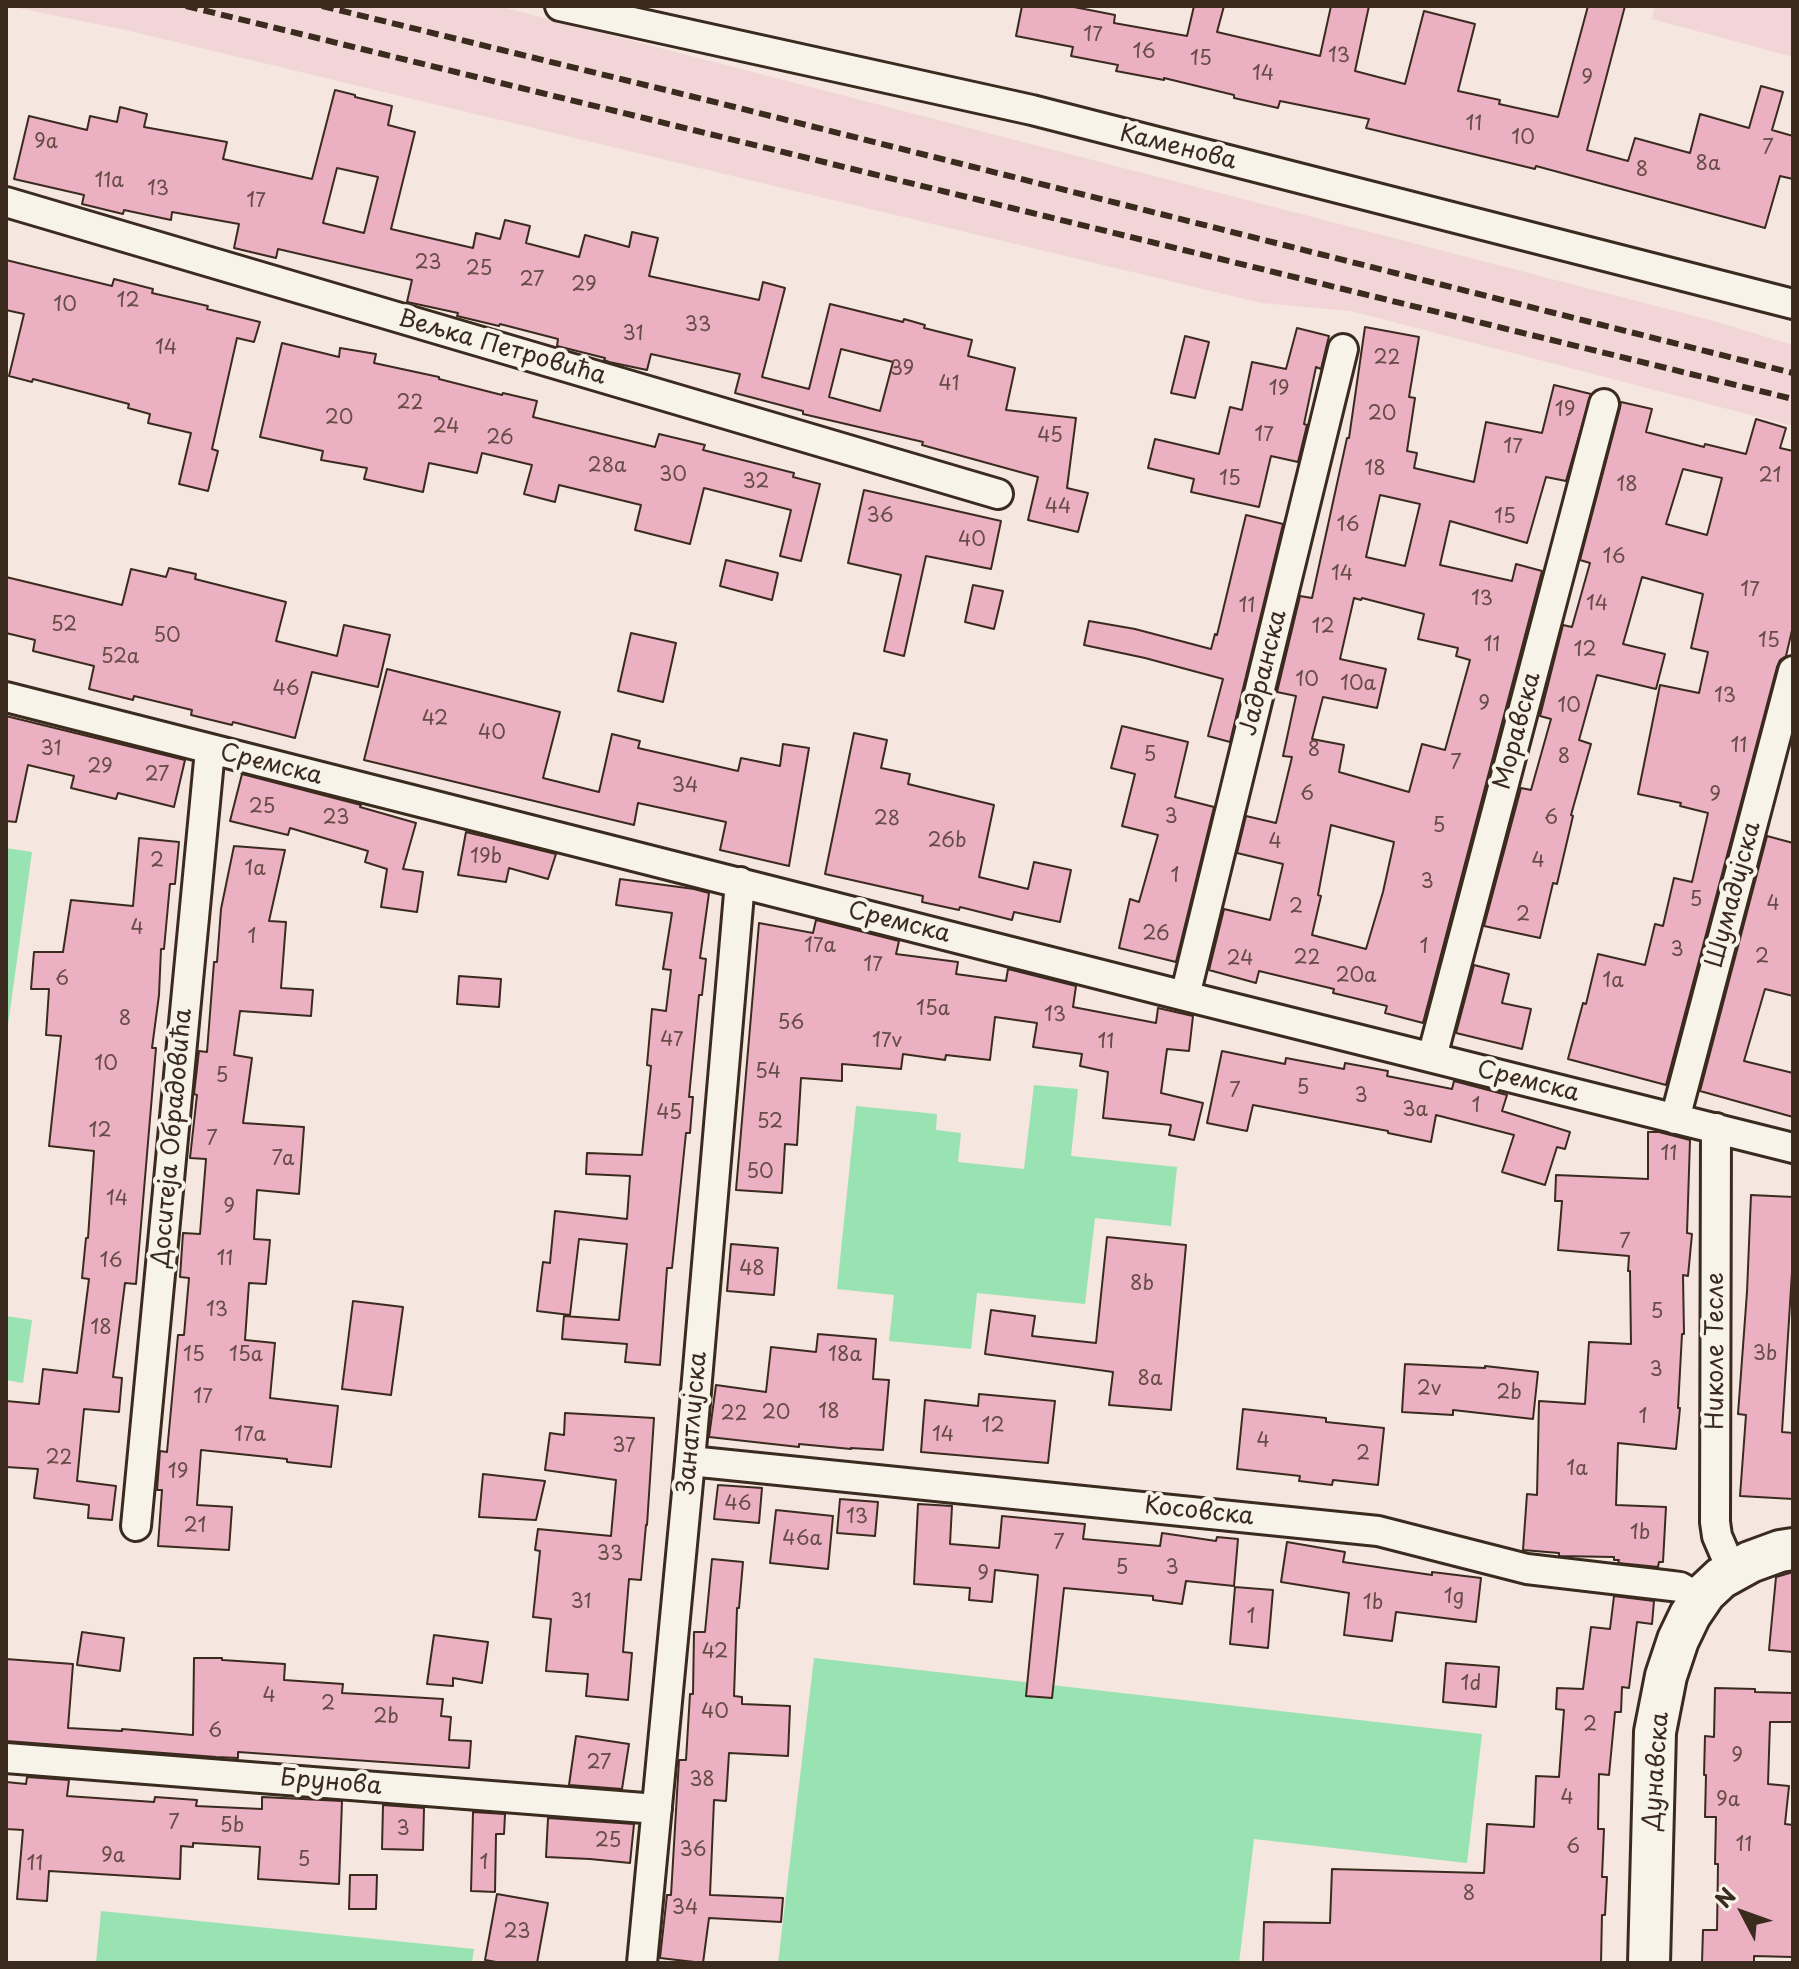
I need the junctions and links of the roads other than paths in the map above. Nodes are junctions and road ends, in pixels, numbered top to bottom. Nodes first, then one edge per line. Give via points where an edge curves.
1 (560, 6) edge
2 (6, 202) edge
3 (1793, 304) edge
4 (1343, 349) dead end
5 (1604, 404) dead end
6 (998, 494) dead end
7 (1793, 671) edge
8 (6, 697) edge
9 (210, 750) junction
10 (740, 882) junction
11 (1185, 996) junction
12 (1432, 1057) junction
13 (1675, 1119) junction
14 (1716, 1128) junction
15 (1793, 1148) edge
16 (690, 1461) junction
17 (136, 1526) dead end
18 (1793, 1549) edge
19 (1732, 1571) junction
20 (1701, 1599) junction
21 (6, 1758) edge
22 (657, 1809) junction
23 (642, 1963) edge
24 (1649, 1963) edge

1 - 3 street, Каменова via 1032,110
2 - 6 street, Вељка Петровића
4 - 11 street, Јадранска
5 - 12 street, Моравска
7 - 13 street, Шумадијска
8 - 9 street, Сремска
9 - 10 street, Сремска
9 - 17 street, Доситеја Обрадовића
10 - 11 street, Сремска
10 - 16 street, Занатлијска
11 - 12 street, Сремска
12 - 13 street, Сремска
13 - 14 street, Сремска
14 - 15 street, Сремска
14 - 19 street, Николе Тесле via 1715,1522
16 - 20 street, Косовска via 1349,1527 1527,1569 1680,1587
16 - 22 street, Занатлијска
18 - 19 main road, Дунавска
19 - 20 main road, Дунавска
20 - 24 main road, Дунавска via 1674,1652 1655,1732
21 - 22 street, Брунова
22 - 23 street, Занатлијска

